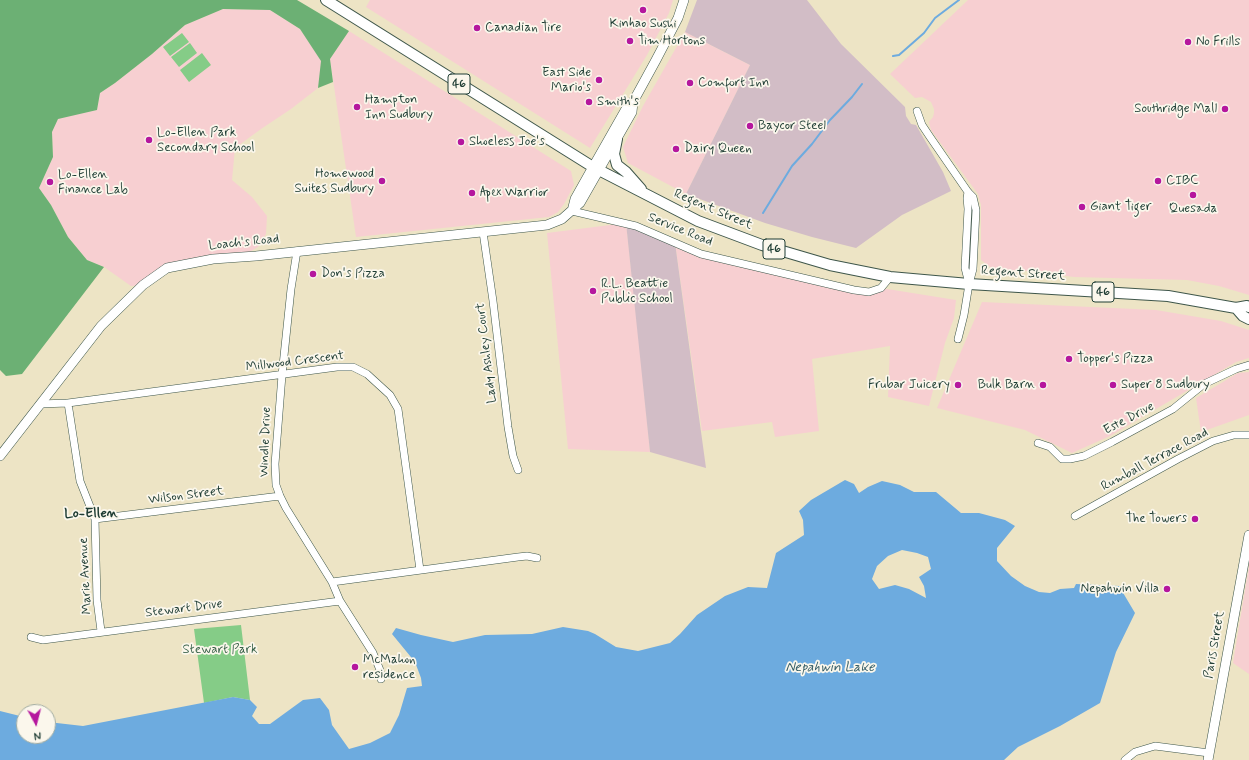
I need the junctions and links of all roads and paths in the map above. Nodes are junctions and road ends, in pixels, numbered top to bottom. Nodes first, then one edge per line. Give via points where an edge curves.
1 (326, 0) edge
2 (684, 0) edge
3 (633, 102) junction
4 (917, 111) dead end
5 (617, 139) junction
6 (596, 169) junction
7 (645, 194) junction
8 (572, 211) junction
9 (483, 232) junction
10 (297, 251) junction
11 (890, 276) junction
12 (969, 284) junction
13 (1249, 307) edge
14 (1236, 308) junction
15 (1249, 319) edge
16 (958, 339) dead end
17 (1249, 365) edge
18 (282, 375) junction
19 (68, 403) junction
20 (40, 404) junction
21 (1249, 435) edge
22 (1038, 443) dead end
23 (0, 456) edge
24 (518, 470) dead end
25 (280, 496) junction
26 (1075, 516) dead end
27 (96, 519) junction
28 (1249, 535) edge
29 (537, 558) dead end
30 (420, 570) junction
31 (332, 582) junction
32 (340, 601) junction
33 (101, 631) junction
34 (31, 637) dead end
35 (381, 678) dead end
36 (1209, 756) edge
37 (1125, 760) edge

1 - 6 main road, Regent Street / 46
2 - 3 street via 678,18
3 - 5 street via 632,112
3 - 6 street via 626,109
4 - 12 street via 922,125 968,192 965,268
5 - 6 street
5 - 7 main road via 614,154 617,165
6 - 7 main road, Regent Street / 46
6 - 8 street via 575,199
7 - 11 main road, Regent Street / 46 via 698,221 762,245 830,265
8 - 9 street, Loach's Road via 562,220 547,225
8 - 11 street, Service Road via 636,226 701,254 854,290 869,292 881,288
9 - 10 street, Loach's Road
9 - 24 street, Lady Ashley Court via 508,427
10 - 18 street, Windle Drive
10 - 20 street, Loach's Road via 213,259 167,268 143,285 100,326
11 - 12 main road, Regent Street / 46
12 - 14 main road, Regent Street / 46 via 1168,296
12 - 16 street
13 - 14 main road, Regent Street / 46
14 - 15 main road
17 - 22 street, Este Drive via 1204,384 1173,409 1084,456 1062,459 1050,447
18 - 19 street, Millwood Crescent
18 - 25 street, Windle Drive via 275,464 276,485
18 - 30 street, Millwood Crescent via 337,367 353,368 367,374 390,395 398,409
19 - 20 street, Millwood Crescent
19 - 27 street, Marie Avenue via 80,482
20 - 23 street, Loach's Road
21 - 26 street, Rumball Terrace Road via 1234,435 1213,442
25 - 27 street, Wilson Street
25 - 31 street, Windle Drive
27 - 33 street, Marie Avenue via 96,600
28 - 36 street, Paris Street
29 - 30 street via 527,556
30 - 31 street
31 - 32 street, Windle Drive
32 - 33 street, Stewart Drive
32 - 35 street, Windle Drive via 373,653
33 - 34 street, Stewart Drive via 43,640
36 - 37 street via 1155,746 1135,752

